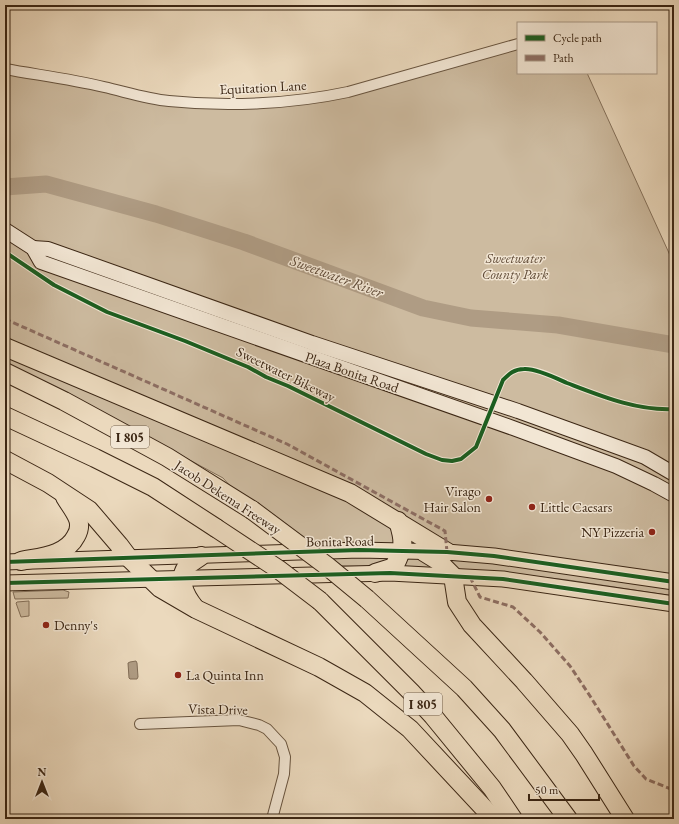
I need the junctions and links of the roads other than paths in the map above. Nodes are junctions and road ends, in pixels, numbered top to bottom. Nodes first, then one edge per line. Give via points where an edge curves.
1 (517, 44) edge
2 (5, 68) edge
3 (5, 230) edge
4 (33, 248) junction
5 (5, 347) edge
6 (5, 372) edge
7 (5, 416) edge
8 (5, 460) edge
9 (674, 474) edge
10 (63, 493) junction
11 (674, 495) edge
12 (398, 522) junction
13 (402, 551) junction
14 (424, 552) junction
15 (447, 552) junction
16 (201, 556) junction
17 (128, 557) junction
18 (13, 562) edge
19 (375, 573) junction
20 (453, 576) junction
21 (182, 578) junction
22 (150, 579) junction
23 (674, 582) edge
24 (5, 583) edge
25 (674, 604) edge
26 (196, 609) junction
27 (140, 724) dead end
28 (502, 730) junction
29 (272, 819) edge
30 (494, 819) edge
31 (513, 819) edge
32 (568, 819) edge
33 (582, 819) edge
34 (625, 819) edge

1 - 2 street, Equitation Lane via 348,92 269,102 208,104 168,101
3 - 4 main road, Plaza Bonita Road
4 - 9 main road, Plaza Bonita Road via 48,249 304,340 526,414 645,457
4 - 11 main road, Plaza Bonita Road via 41,262 512,428 609,464
5 - 12 highway via 350,493
6 - 28 highway, Jacob Dekema Freeway / I 805, bridge via 167,457 252,510 367,599 464,688
7 - 31 highway, I 805, bridge via 152,487 278,569 320,601 434,716 492,788
8 - 10 highway
10 - 17 highway via 89,510
10 - 18 highway via 79,525 73,542 60,552
12 - 13 highway via 403,536
12 - 15 highway
13 - 14 main road, Bonita Road
13 - 16 main road, Bonita Road via 359,550
13 - 19 highway via 394,567
14 - 15 main road, Bonita Road
14 - 20 highway
15 - 23 main road, Bonita Road
16 - 17 main road, Bonita Road
16 - 21 highway via 189,565
17 - 18 main road, Bonita Road
17 - 22 highway
19 - 20 main road
19 - 21 main road
20 - 25 main road via 503,579
20 - 34 highway via 457,602 472,625 570,734
21 - 22 main road
21 - 26 highway via 186,594
22 - 24 main road
22 - 26 highway via 160,588
26 - 30 highway via 319,667 365,693 410,729
27 - 29 street, Vista Drive via 239,720 267,729 281,744 285,757 284,774
28 - 32 highway, Jacob Dekema Freeway / I 805
28 - 33 highway via 525,749

